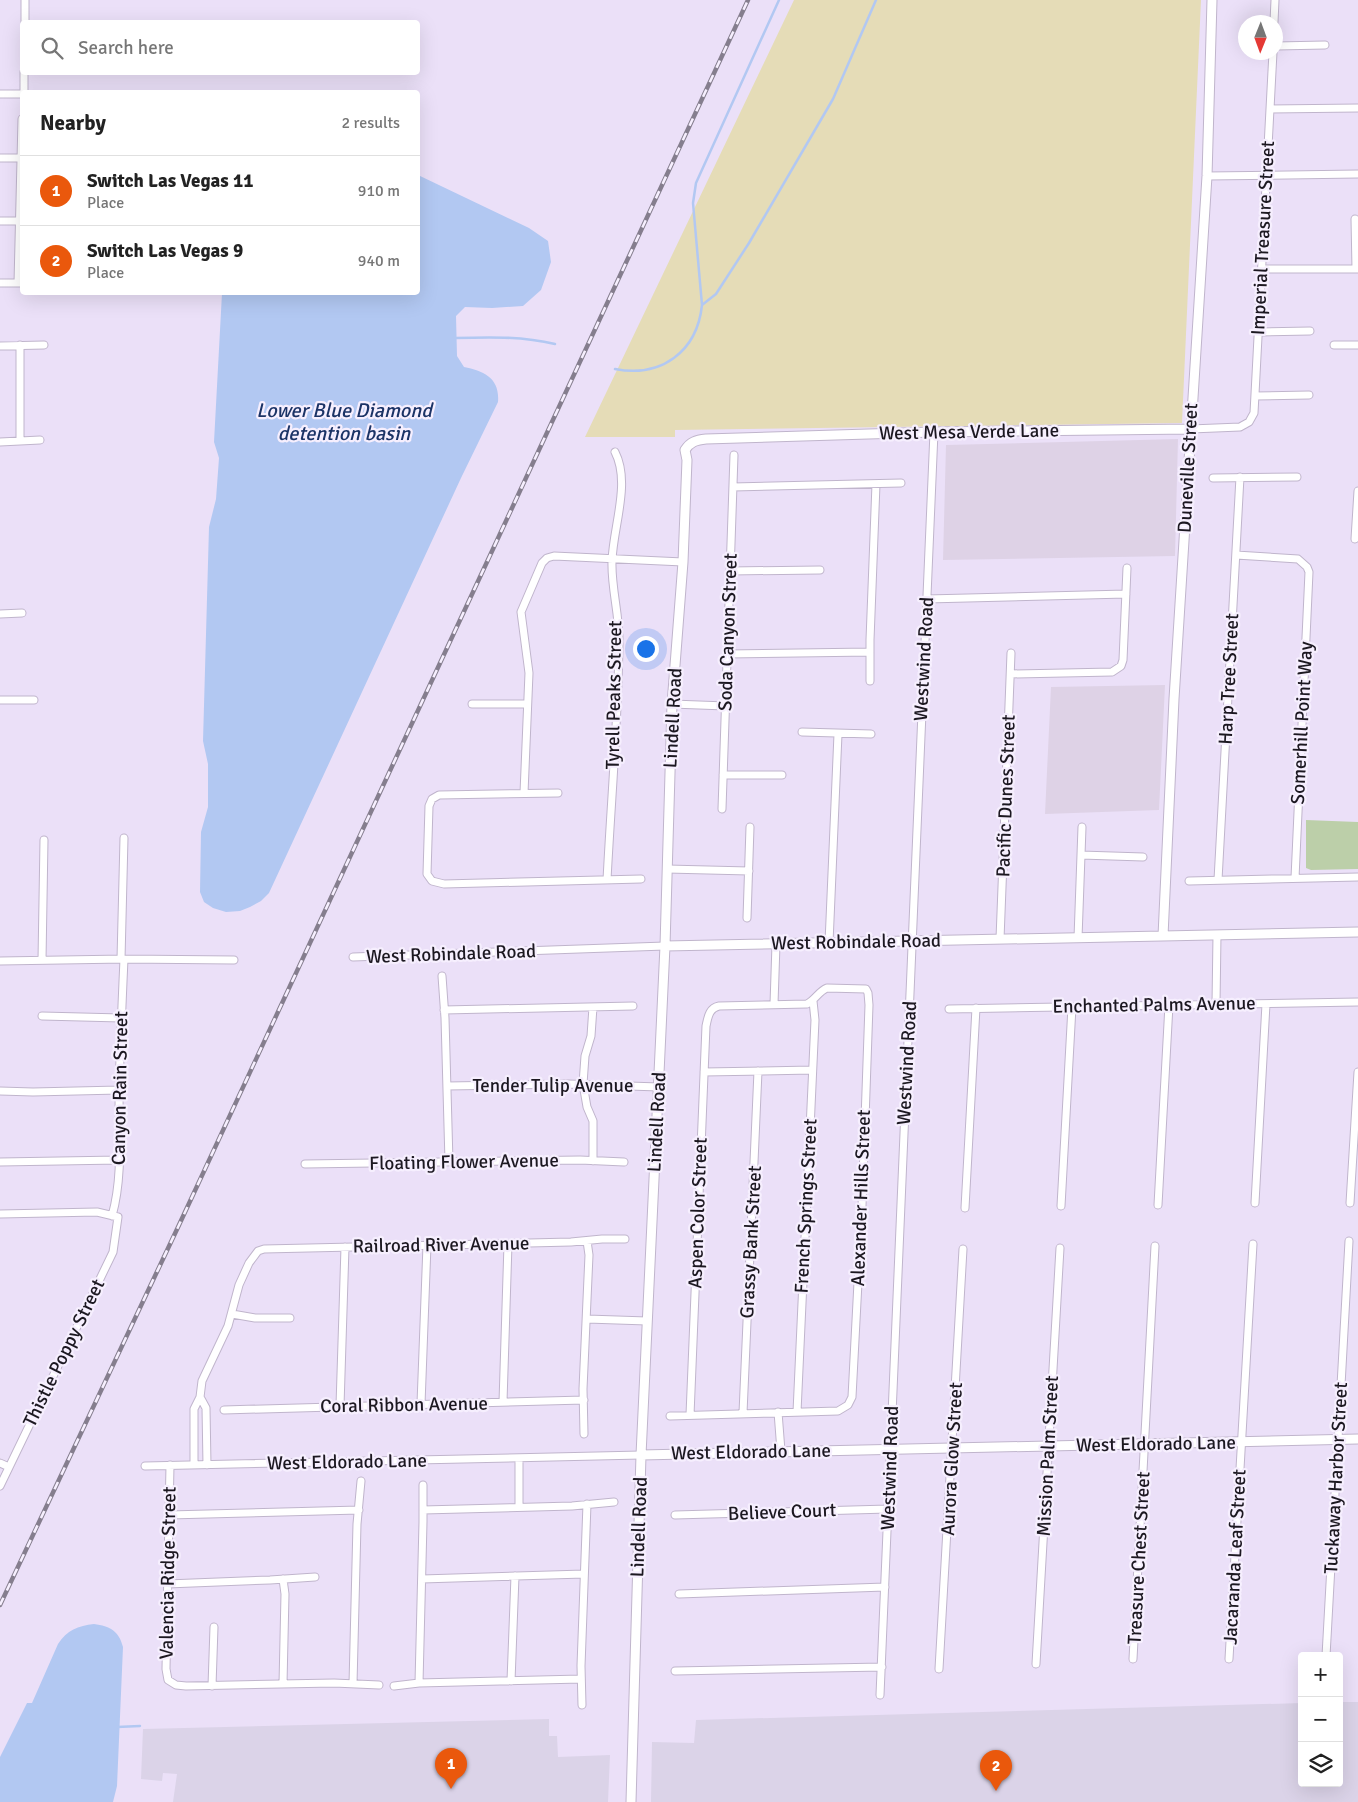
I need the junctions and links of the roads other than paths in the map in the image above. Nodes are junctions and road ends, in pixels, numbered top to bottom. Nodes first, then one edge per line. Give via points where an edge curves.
1 (25, 0) edge
2 (1212, 0) edge
3 (1275, 0) edge
4 (1274, 15) edge
5 (25, 20) edge
6 (1325, 45) dead end
7 (1283, 46) edge
8 (1273, 60) edge
9 (24, 75) edge
10 (23, 90) edge
11 (20, 93) edge
12 (0, 94) edge
13 (1358, 108) edge
14 (1270, 109) junction
15 (0, 158) edge
16 (20, 158) edge
17 (1358, 174) edge
18 (1266, 175) junction
19 (1207, 176) junction
20 (20, 179) edge
21 (1355, 219) dead end
22 (0, 221) edge
23 (18, 221) junction
24 (1262, 269) junction
25 (1357, 269) edge
26 (0, 283) edge
27 (20, 283) edge
28 (1258, 332) junction
29 (1310, 332) dead end
30 (20, 345) junction
31 (44, 345) dead end
32 (1358, 345) edge
33 (0, 346) edge
34 (1334, 346) dead end
35 (1308, 395) dead end
36 (1255, 396) junction
37 (1249, 422) joint
38 (1190, 429) junction
39 (934, 432) junction
40 (20, 440) junction
41 (40, 440) dead end
42 (0, 442) edge
43 (688, 444) joint
44 (615, 452) dead end
45 (734, 455) dead end
46 (1297, 476) dead end
47 (1240, 477) junction
48 (1213, 478) dead end
49 (901, 483) dead end
50 (876, 484) junction
51 (733, 487) junction
52 (1358, 491) edge
53 (1355, 539) dead end
54 (1236, 555) junction
55 (612, 558) junction
56 (683, 562) junction
57 (1128, 568) dead end
58 (820, 570) dead end
59 (730, 572) junction
60 (1126, 594) junction
61 (927, 598) junction
62 (22, 613) dead end
63 (0, 614) edge
64 (870, 652) junction
65 (1012, 653) dead end
66 (727, 654) junction
67 (1011, 674) junction
68 (870, 681) dead end
69 (0, 700) edge
70 (34, 700) dead end
71 (472, 704) dead end
72 (528, 704) junction
73 (672, 704) junction
74 (726, 706) junction
75 (802, 732) dead end
76 (838, 734) junction
77 (871, 734) dead end
78 (723, 775) junction
79 (782, 775) dead end
80 (558, 793) dead end
81 (524, 794) junction
82 (722, 809) dead end
83 (750, 827) dead end
84 (1082, 827) dead end
85 (124, 838) dead end
86 (44, 840) dead end
87 (1081, 855) junction
88 (1142, 857) dead end
89 (667, 869) junction
90 (749, 871) junction
91 (1358, 877) edge
92 (1295, 878) junction
93 (607, 880) junction
94 (641, 880) dead end
95 (1218, 880) junction
96 (1189, 881) dead end
97 (747, 918) dead end
98 (1358, 932) edge
99 (1217, 935) junction
100 (1163, 936) junction
101 (1078, 938) junction
102 (1000, 940) junction
103 (912, 941) junction
104 (829, 943) junction
105 (776, 944) junction
106 (665, 946) junction
107 (353, 957) dead end
108 (122, 959) junction
109 (42, 960) junction
110 (234, 960) dead end
111 (0, 961) edge
112 (442, 976) dead end
113 (813, 1001) junction
114 (1358, 1002) edge
115 (774, 1004) junction
116 (1216, 1004) junction
117 (1266, 1004) junction
118 (1169, 1005) junction
119 (592, 1006) junction
120 (632, 1006) dead end
121 (1072, 1007) junction
122 (976, 1008) junction
123 (949, 1009) dead end
124 (444, 1010) junction
125 (42, 1016) dead end
126 (121, 1018) junction
127 (812, 1070) junction
128 (758, 1071) junction
129 (704, 1072) junction
130 (1358, 1072) edge
131 (583, 1084) junction
132 (447, 1086) junction
133 (659, 1087) junction
134 (119, 1090) junction
135 (0, 1091) edge
136 (119, 1160) junction
137 (593, 1161) junction
138 (0, 1162) edge
139 (449, 1162) junction
140 (624, 1162) dead end
141 (305, 1164) dead end
142 (1255, 1203) dead end
143 (1350, 1203) dead end
144 (1158, 1205) dead end
145 (1061, 1206) dead end
146 (965, 1208) dead end
147 (0, 1214) edge
148 (115, 1217) junction
149 (626, 1239) dead end
150 (587, 1241) junction
151 (1349, 1241) dead end
152 (508, 1244) junction
153 (1253, 1244) dead end
154 (427, 1245) junction
155 (1155, 1246) dead end
156 (345, 1247) junction
157 (1060, 1248) dead end
158 (963, 1249) dead end
159 (232, 1314) junction
160 (290, 1318) dead end
161 (586, 1320) junction
162 (647, 1321) junction
163 (200, 1397) junction
164 (584, 1400) junction
165 (502, 1402) junction
166 (421, 1404) junction
167 (340, 1406) junction
168 (224, 1410) dead end
169 (778, 1412) junction
170 (797, 1412) junction
171 (743, 1413) junction
172 (690, 1415) junction
173 (670, 1416) dead end
174 (584, 1434) dead end
175 (1358, 1439) edge
176 (1339, 1440) junction
177 (1241, 1442) junction
178 (1145, 1444) junction
179 (1049, 1446) junction
180 (952, 1448) junction
181 (890, 1449) junction
182 (781, 1451) junction
183 (641, 1455) junction
184 (519, 1458) junction
185 (0, 1463) edge
186 (170, 1465) junction
187 (194, 1465) junction
188 (207, 1465) junction
189 (145, 1466) dead end
190 (9, 1467) junction
191 (361, 1481) dead end
192 (423, 1485) dead end
193 (0, 1486) edge
194 (614, 1502) dead end
195 (587, 1504) junction
196 (519, 1507) junction
197 (888, 1509) junction
198 (359, 1510) junction
199 (423, 1510) junction
200 (169, 1515) junction
201 (675, 1515) dead end
202 (584, 1574) junction
203 (515, 1576) junction
204 (315, 1577) dead end
205 (283, 1579) junction
206 (422, 1579) junction
207 (168, 1584) junction
208 (885, 1587) junction
209 (679, 1594) dead end
210 (214, 1627) dead end
211 (1326, 1652) edge
212 (1134, 1659) dead end
213 (1229, 1659) dead end
214 (1036, 1664) dead end
215 (882, 1666) junction
216 (939, 1669) dead end
217 (675, 1671) dead end
218 (581, 1679) junction
219 (511, 1681) junction
220 (419, 1683) junction
221 (283, 1684) junction
222 (353, 1684) junction
223 (379, 1685) dead end
224 (212, 1686) junction
225 (394, 1686) dead end
226 (880, 1695) dead end
227 (582, 1705) dead end
228 (631, 1802) edge

1 - 5 street
2 - 19 street, Duneville Street
3 - 4 street
6 - 7 street
8 - 14 street, Imperial Treasure Street
9 - 10 street
11 - 12 street
13 - 14 street
14 - 18 street, Imperial Treasure Street
15 - 16 street
17 - 18 street
18 - 19 street
18 - 24 street, Imperial Treasure Street
19 - 38 street, Duneville Street
20 - 23 street
21 - 25 street
22 - 23 street
23 - 27 street
24 - 25 street
24 - 28 street, Imperial Treasure Street
26 - 27 street
28 - 29 street
28 - 36 street, Imperial Treasure Street
30 - 31 street
30 - 33 street
30 - 40 street
32 - 34 street
35 - 36 street
36 - 37 street, Imperial Treasure Street via 1254,413
37 - 38 street, West Mesa Verde Lane via 1240,427
38 - 39 street, West Mesa Verde Lane
38 - 100 street, Duneville Street
39 - 43 street, West Mesa Verde Lane via 706,439
39 - 61 street, Westwind Road
40 - 41 street
40 - 42 street
43 - 56 street, Lindell Road via 684,450 687,460
44 - 55 street, Tyrell Peaks Street via 622,468
45 - 51 street, Soda Canyon Street
46 - 47 street
47 - 48 street
47 - 54 street, Harp Tree Street
49 - 50 street
50 - 51 street
50 - 64 street
51 - 59 street, Soda Canyon Street
52 - 53 street
54 - 92 street, Somerhill Point Way via 1292,557 1307,567 1308,572
54 - 95 street, Harp Tree Street
55 - 56 street
55 - 72 street via 554,556 542,563 521,620 528,660
55 - 93 street, Tyrell Peaks Street via 612,585 620,642
56 - 73 street, Lindell Road
57 - 60 street
58 - 59 street
59 - 66 street, Soda Canyon Street
60 - 61 street
60 - 67 street via 1121,666 1112,672
61 - 103 street, Westwind Road
62 - 63 street
64 - 66 street
64 - 68 street
65 - 67 street, Pacific Dunes Street
66 - 74 street, Soda Canyon Street
67 - 102 street, Pacific Dunes Street
69 - 70 street
71 - 72 street
72 - 81 street
73 - 74 street
73 - 89 street, Lindell Road
74 - 78 street, Soda Canyon Street
75 - 76 street
76 - 77 street
76 - 104 street
78 - 79 street
78 - 82 street, Soda Canyon Street
80 - 81 street
81 - 93 street via 439,794 432,799 429,806 427,874 432,881 444,884
83 - 90 street
84 - 87 street
85 - 108 street, Canyon Rain Street
86 - 109 street
87 - 88 street
87 - 101 street
89 - 90 street
89 - 106 street, Lindell Road
90 - 97 street
91 - 92 street
92 - 95 street
93 - 94 street
95 - 96 street
98 - 99 street, West Robindale Road
99 - 100 street, West Robindale Road
99 - 116 street
100 - 101 street, West Robindale Road
101 - 102 street, West Robindale Road
102 - 103 street, West Robindale Road
103 - 104 street, West Robindale Road
103 - 181 street, Westwind Road
104 - 105 street, West Robindale Road
105 - 106 street, West Robindale Road
105 - 115 street
106 - 107 street, West Robindale Road
106 - 133 street, Lindell Road
108 - 109 street
108 - 110 street
108 - 126 street, Canyon Rain Street
109 - 111 street
112 - 124 street
113 - 115 street via 807,1004
113 - 127 street, French Springs Street
113 - 170 street, Alexander Hills Street via 827,988 866,989 868,993 862,1206 852,1397 843,1410
114 - 117 street, Enchanted Palms Avenue
115 - 129 street, Aspen Color Street via 714,1007 706,1026
116 - 117 street, Enchanted Palms Avenue
116 - 118 street, Enchanted Palms Avenue
117 - 142 street
118 - 121 street, Enchanted Palms Avenue
118 - 144 street
119 - 120 street
119 - 124 street
119 - 131 street
121 - 122 street, Enchanted Palms Avenue
121 - 145 street
122 - 123 street, Enchanted Palms Avenue
122 - 146 street
124 - 132 street
125 - 126 street
126 - 134 street, Canyon Rain Street
127 - 128 street
127 - 170 street, French Springs Street
128 - 129 street
128 - 171 street, Grassy Bank Street
129 - 172 street, Aspen Color Street
130 - 143 street
131 - 132 street, Tender Tulip Avenue
131 - 133 street, Tender Tulip Avenue
131 - 137 street via 593,1122
132 - 139 street
133 - 162 street, Lindell Road
134 - 135 street
134 - 136 street, Canyon Rain Street
136 - 138 street
136 - 148 street, Canyon Rain Street
137 - 139 street, Floating Flower Avenue
137 - 140 street, Floating Flower Avenue
139 - 141 street, Floating Flower Avenue
147 - 148 street via 97,1212
148 - 190 street, Thistle Poppy Street via 113,1252
149 - 150 street, Railroad River Avenue
150 - 152 street, Railroad River Avenue
150 - 161 street
151 - 176 street, Tuckaway Harbor Street
152 - 154 street, Railroad River Avenue
152 - 165 street
153 - 177 street, Jacaranda Leaf Street
154 - 156 street, Railroad River Avenue
154 - 166 street
155 - 178 street, Treasure Chest Street
156 - 159 street, Railroad River Avenue via 258,1251 249,1263
156 - 167 street
157 - 179 street, Mission Palm Street
158 - 180 street, Aurora Glow Street
159 - 160 street
159 - 163 street via 202,1381
161 - 162 street
161 - 164 street
162 - 183 street, Lindell Road
163 - 187 street via 194,1409
163 - 188 street via 206,1408
164 - 165 street, Coral Ribbon Avenue
164 - 174 street
165 - 166 street, Coral Ribbon Avenue
166 - 167 street, Coral Ribbon Avenue
167 - 168 street, Coral Ribbon Avenue
169 - 170 street
169 - 171 street
169 - 182 street
171 - 172 street
172 - 173 street
175 - 176 street, West Eldorado Lane
176 - 177 street, West Eldorado Lane
176 - 211 street, Tuckaway Harbor Street
177 - 178 street, West Eldorado Lane
177 - 213 street, Jacaranda Leaf Street
178 - 179 street, West Eldorado Lane
178 - 212 street, Treasure Chest Street
179 - 180 street, West Eldorado Lane
179 - 214 street, Mission Palm Street
180 - 181 street, West Eldorado Lane
180 - 216 street, Aurora Glow Street
181 - 182 street, West Eldorado Lane
181 - 197 street, Westwind Road
182 - 183 street, West Eldorado Lane
183 - 184 street, West Eldorado Lane
183 - 228 street, Lindell Road
184 - 188 street, West Eldorado Lane
184 - 196 street
185 - 190 street
186 - 187 street, West Eldorado Lane
186 - 189 street, West Eldorado Lane
186 - 200 street, Valencia Ridge Street
187 - 188 street, West Eldorado Lane
190 - 193 street, Thistle Poppy Street
191 - 198 street
192 - 199 street
194 - 195 street
195 - 196 street
195 - 202 street
196 - 199 street
197 - 201 street, Believe Court
197 - 208 street, Westwind Road
198 - 200 street
198 - 222 street
199 - 206 street
200 - 207 street, Valencia Ridge Street
202 - 203 street
202 - 218 street
203 - 206 street
203 - 219 street
204 - 205 street
205 - 207 street
205 - 221 street
206 - 220 street
207 - 224 street, Valencia Ridge Street via 168,1680 176,1686
208 - 209 street
208 - 215 street, Westwind Road
210 - 224 street
215 - 217 street
215 - 226 street, Westwind Road
218 - 219 street
218 - 227 street
219 - 220 street
220 - 225 street
221 - 222 street
221 - 224 street
222 - 223 street

